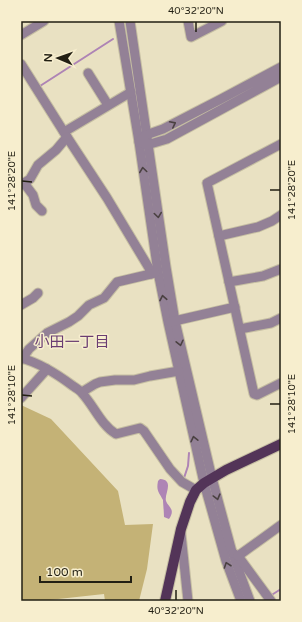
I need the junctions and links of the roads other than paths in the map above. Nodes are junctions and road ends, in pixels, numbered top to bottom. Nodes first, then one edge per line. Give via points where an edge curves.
1 (44, 21) edge
2 (119, 21) edge
3 (130, 21) edge
4 (188, 21) edge
5 (222, 21) edge
6 (21, 35) edge
7 (21, 64) edge
8 (281, 67) edge
9 (88, 73) dead end
10 (281, 77) edge
11 (131, 92) junction
12 (108, 105) junction
13 (66, 135) junction
14 (144, 141) junction
15 (280, 148) edge
16 (23, 184) edge
17 (42, 211) dead end
18 (281, 215) edge
19 (219, 236) junction
20 (280, 271) edge
21 (154, 273) junction
22 (229, 282) junction
23 (38, 293) dead end
24 (21, 305) edge
25 (235, 307) junction
26 (281, 318) edge
27 (172, 321) junction
28 (240, 329) junction
29 (22, 358) edge
30 (46, 369) junction
31 (179, 371) junction
32 (281, 383) edge
33 (82, 392) junction
34 (21, 398) edge
35 (281, 444) edge
36 (208, 480) junction
37 (196, 490) junction
38 (281, 525) edge
39 (181, 529) junction
40 (235, 554) junction
41 (165, 601) edge
42 (188, 601) edge
43 (241, 601) edge
44 (250, 601) edge
45 (271, 601) edge

1 - 6 street
2 - 11 street
3 - 14 street
4 - 5 street via 191,37
7 - 13 street
14 -> 8 street
9 - 12 street
10 - 14 street via 167,139
11 - 12 street
11 - 14 street
12 - 13 street
13 - 16 street via 56,150
13 - 21 street
21 -> 14 street
14 -> 27 street via 166,267
15 - 19 street via 207,183
16 - 17 street
18 - 19 street via 258,227
19 - 22 street
20 - 22 street
27 -> 21 street
21 - 29 street via 118,282 104,298 69,322 47,333
22 - 25 street
23 - 24 street
25 - 27 street
25 - 28 street
26 - 28 street via 271,323
27 - 31 street
27 -> 36 street
28 - 32 street via 254,394 257,395
29 - 30 street
30 - 33 street
30 - 34 street
31 - 33 street via 134,380 100,382
36 -> 31 street
33 - 37 street via 111,431 116,434 140,428 144,431 170,469 182,482
35 - 36 main road
36 - 37 main road
36 -> 40 street
43 -> 36 street via 226,561
37 - 39 main road
38 - 40 street
39 - 41 main road
39 - 42 street
40 - 44 street
40 - 45 street

